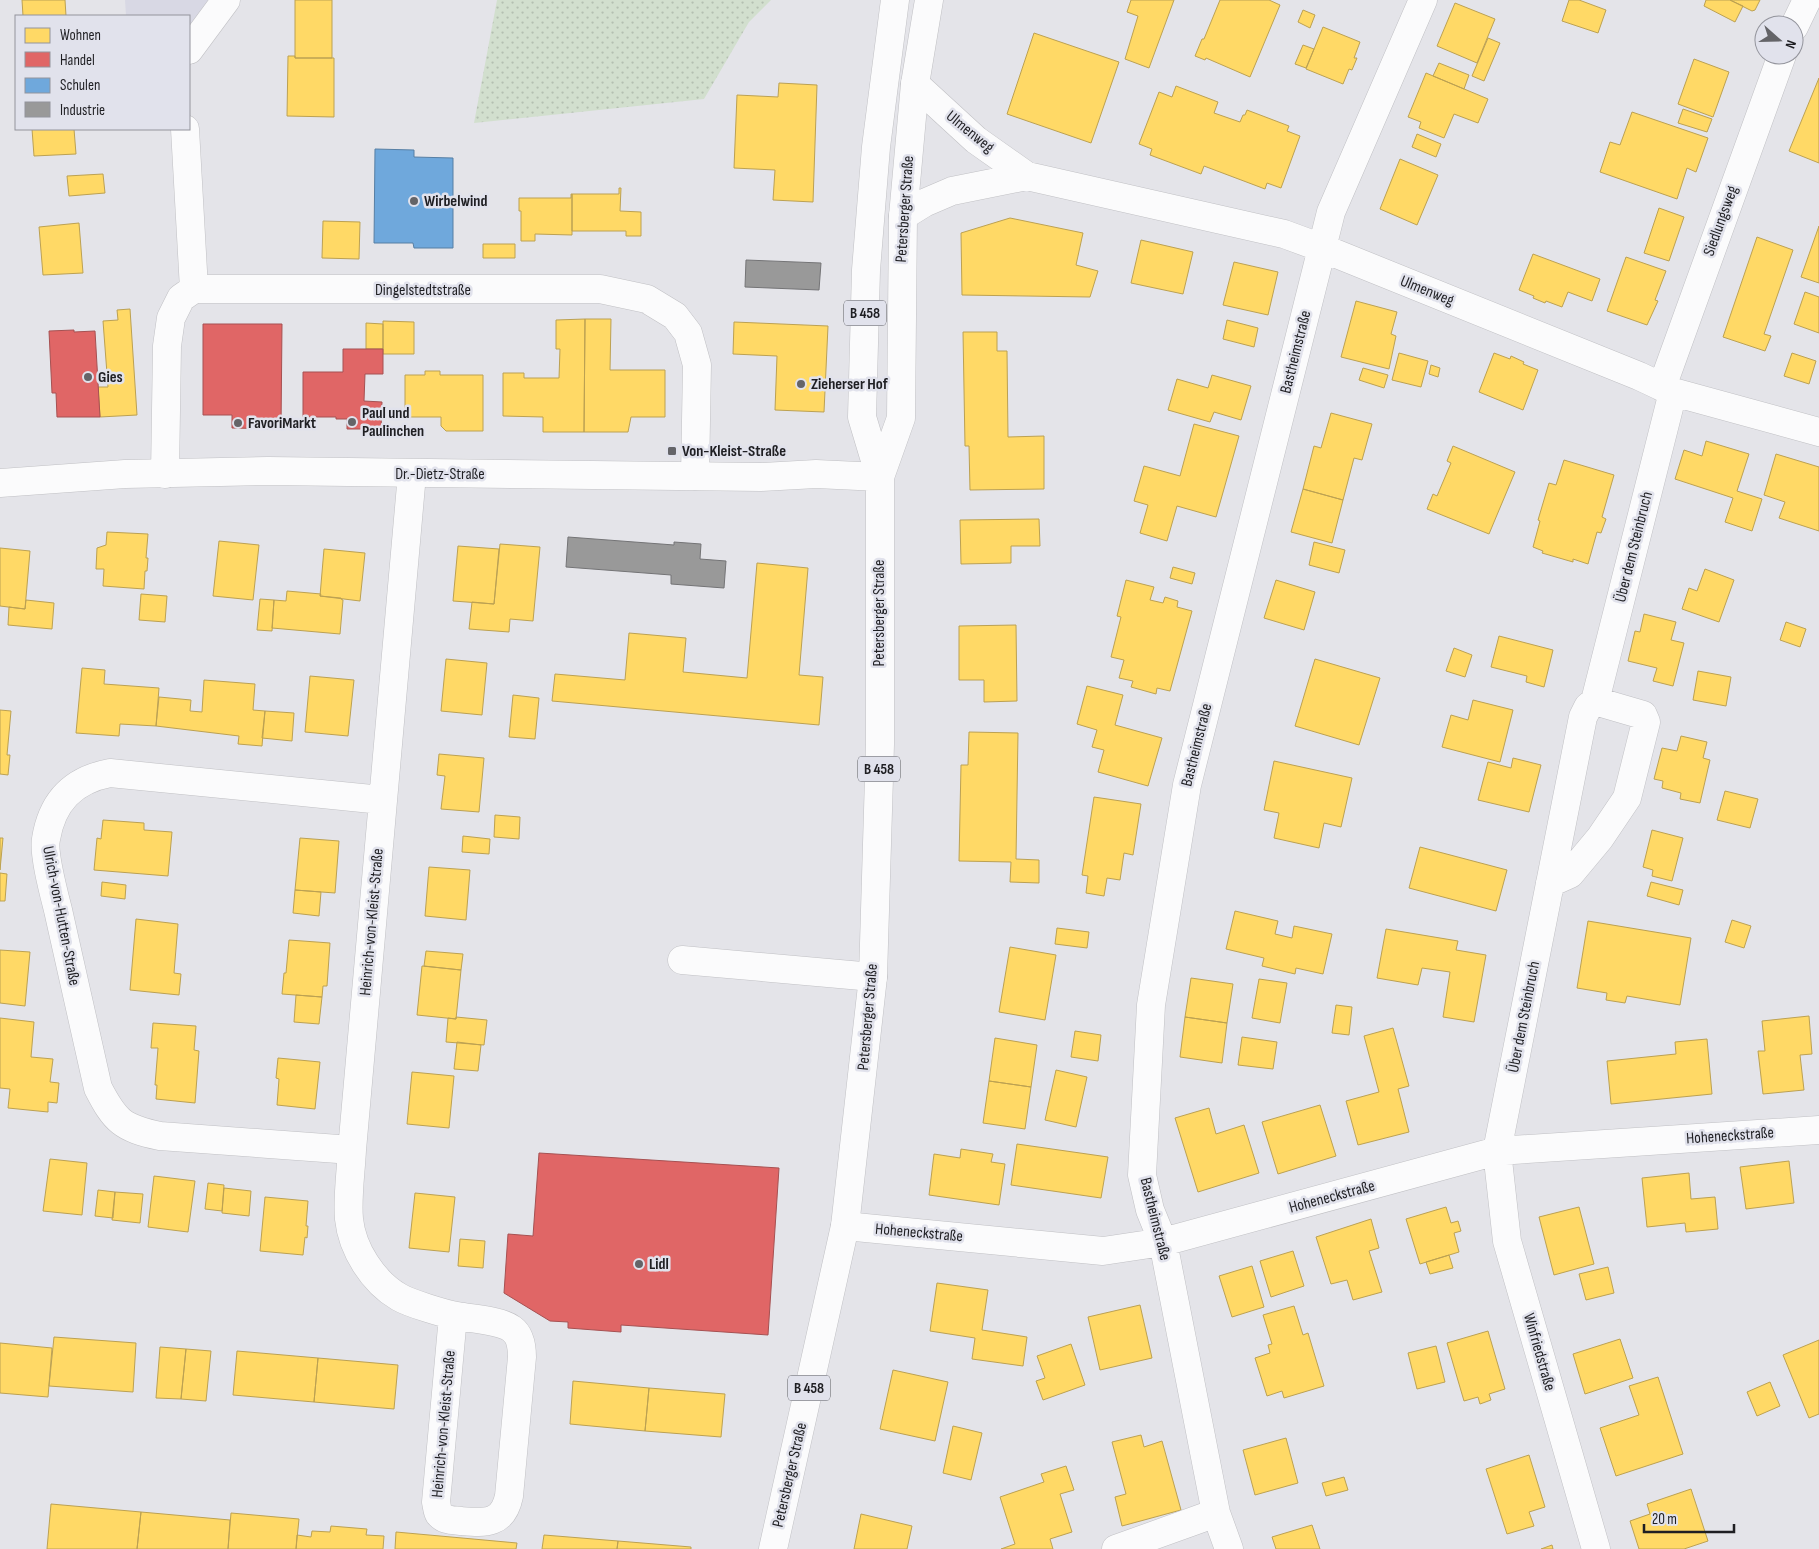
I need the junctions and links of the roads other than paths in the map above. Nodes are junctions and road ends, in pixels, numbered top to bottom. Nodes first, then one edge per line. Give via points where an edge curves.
1 (226, 0) edge
2 (895, 0) edge
3 (930, 0) edge
4 (1423, 0) edge
5 (1807, 0) edge
6 (1800, 15) edge
7 (190, 49) edge
8 (1779, 65) edge
9 (915, 84) junction
10 (185, 130) edge
11 (1028, 176) junction
12 (903, 216) junction
13 (1322, 248) junction
14 (194, 289) junction
15 (1668, 390) junction
16 (1819, 432) edge
17 (165, 474) junction
18 (412, 474) junction
19 (695, 476) junction
20 (0, 477) edge
21 (880, 477) junction
22 (1595, 701) junction
23 (382, 800) junction
24 (1550, 883) junction
25 (682, 960) dead end
26 (873, 977) junction
27 (1819, 1130) edge
28 (352, 1150) junction
29 (1498, 1151) junction
30 (845, 1226) junction
31 (1162, 1242) junction
32 (453, 1316) junction
33 (1216, 1513) junction
34 (773, 1549) edge
35 (1116, 1549) edge
36 (1229, 1549) edge
37 (1596, 1549) edge

1 - 7 street
2 - 21 street, Petersberger Straße / B 458 via 876,146 866,270 863,365 862,417
3 - 9 street, Petersberger Straße / B 458
4 - 13 street, Bastheimstraße via 1339,194
5 - 6 street
8 - 15 street, Siedlungsweg
9 - 11 street, Ulmenweg via 976,140
9 - 12 street, Petersberger Straße / B 458
10 - 14 street
11 - 12 street, Ulmenweg via 952,191
11 - 13 street, Ulmenweg via 1284,234
12 - 21 street, Petersberger Straße / B 458 via 900,418
13 - 15 street, Ulmenweg
13 - 31 street, Bastheimstraße via 1187,785 1152,996 1142,1175
14 - 17 street via 181,298 171,318 167,346
14 - 19 street, Dingelstedtstraße via 600,289 647,299 675,316 688,333 697,365
15 - 16 street, Ulmenweg
15 - 22 street, Über dem Steinbruch
17 - 18 street, Dr.-Dietz-Straße via 268,471
17 - 20 street, Dr.-Dietz-Straße
18 - 19 street, Dr.-Dietz-Straße
18 - 23 street, Heinrich-von-Kleist-Straße
19 - 21 street, Dr.-Dietz-Straße via 816,474
21 - 26 street, Petersberger Straße / B 458 via 880,744
22 - 24 street, Über dem Steinbruch via 1583,717
22 - 24 street via 1637,712 1646,722 1627,798 1570,874
23 - 28 street, Heinrich-von-Kleist-Straße
23 - 28 street, Ulrich-von-Hutten-Straße via 110,773 94,776 67,793 57,806 45,841 98,1088 116,1118 142,1132 160,1136
24 - 29 street, Über dem Steinbruch
25 - 26 street
26 - 30 street, Petersberger Straße / B 458
27 - 29 street, Hoheneckstraße
28 - 32 street, Heinrich-von-Kleist-Straße via 349,1219 363,1258 384,1286 400,1298
29 - 31 street, Hoheneckstraße
29 - 37 street, Winfriedstraße via 1507,1241
30 - 31 street, Hoheneckstraße via 1103,1251
30 - 34 street, Petersberger Straße / B 458
31 - 33 street, Bastheimstraße
32 - 32 street, Heinrich-von-Kleist-Straße via 503,1324 517,1334 522,1351 507,1506 494,1520 482,1523 446,1519 438,1512 436,1502
33 - 35 street
33 - 36 street, Bastheimstraße

